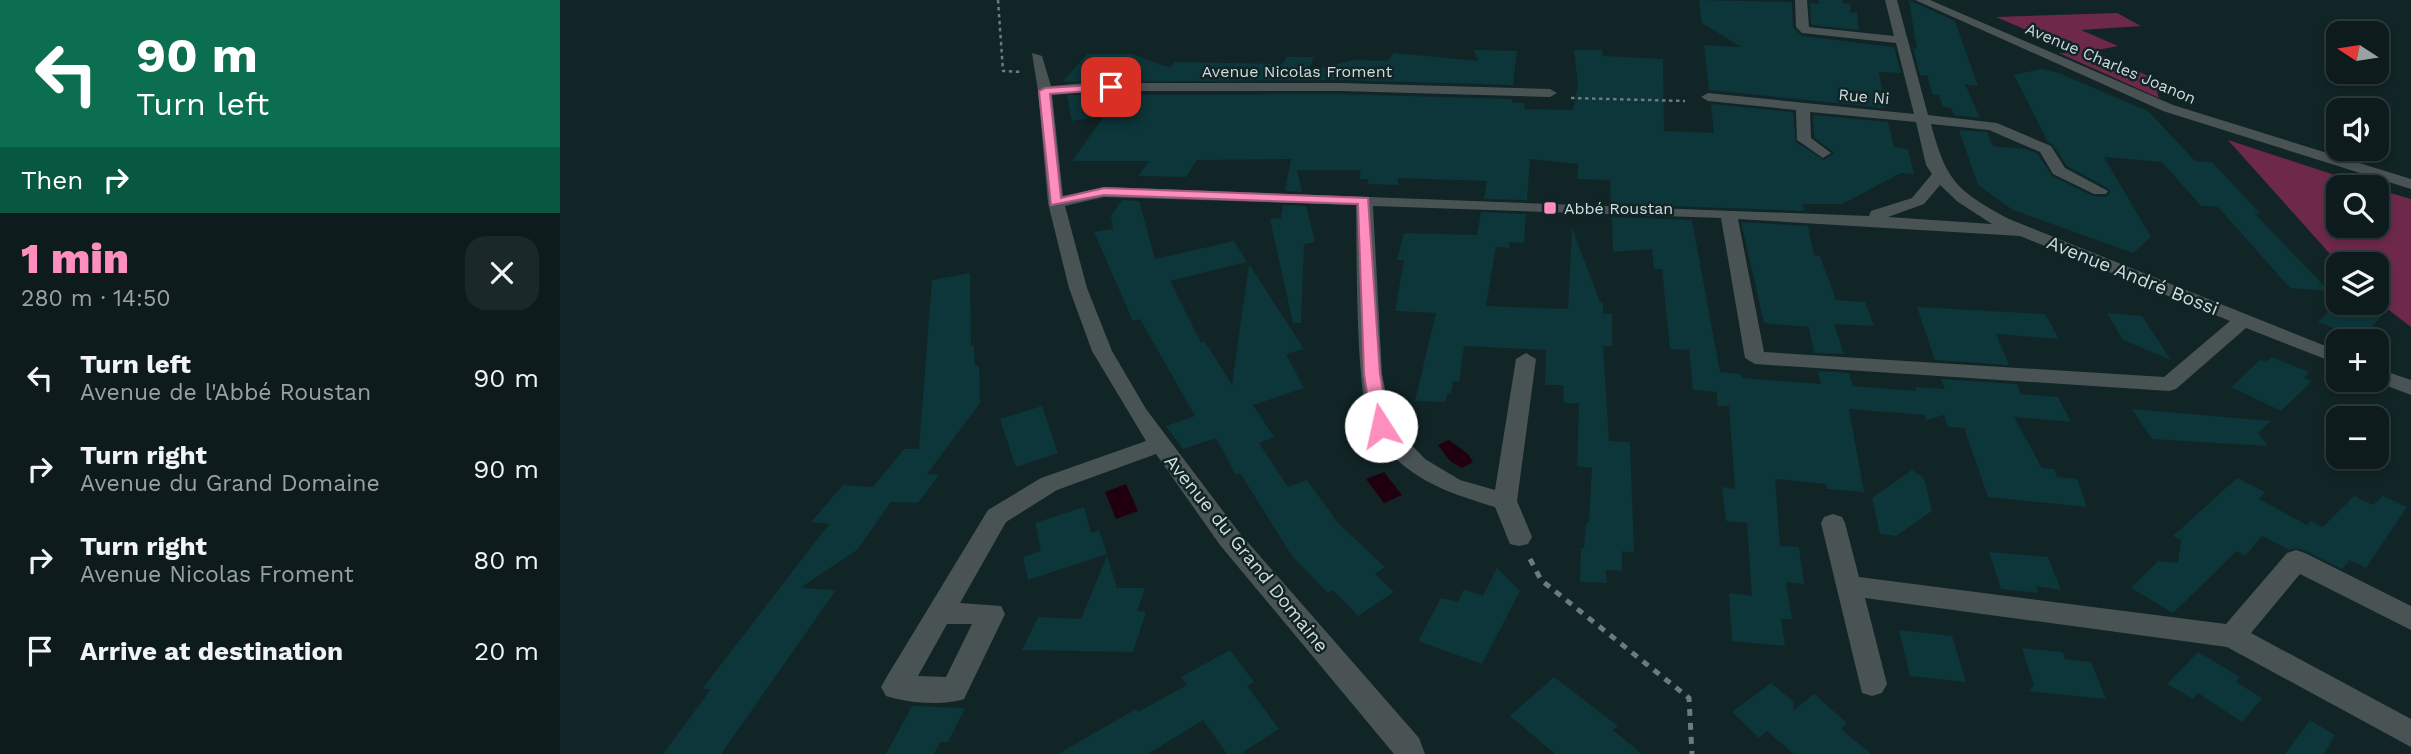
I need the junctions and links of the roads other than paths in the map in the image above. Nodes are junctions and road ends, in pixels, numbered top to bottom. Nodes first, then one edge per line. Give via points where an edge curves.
1 (1801, 0) edge
2 (1891, 0) edge
3 (1921, 0) edge
4 (1902, 40) junction
5 (1038, 63) road end
6 (1045, 91) junction
7 (1550, 93) road end
8 (1708, 97) dead end
9 (1803, 108) junction
10 (1921, 118) junction
11 (1823, 153) dead end
12 (1940, 175) junction
13 (2411, 184) edge
14 (2100, 191) dead end
15 (1364, 201) junction
16 (1918, 201) junction
17 (1056, 203) junction
18 (1965, 203) junction
19 (1729, 214) junction
20 (1844, 218) junction
21 (1929, 223) junction
22 (2025, 231) junction
23 (2244, 319) junction
24 (2326, 353) edge
25 (1526, 359) dead end
26 (2389, 379) edge
27 (2411, 388) edge
28 (1160, 445) junction
29 (1505, 501) junction
30 (1833, 523) dead end
31 (1519, 537) road end
32 (1849, 586) junction
33 (940, 613) dead end
34 (2411, 620) edge
35 (2232, 636) junction
36 (1872, 684) dead end
37 (2411, 734) edge
38 (1410, 754) edge

1 - 4 street via 1806,30
2 - 4 street
3 - 13 street, Avenue Charles Joanon via 2168,108
4 - 10 street
5 - 6 street, Avenue du Grand Domaine
6 - 7 street, Avenue Nicolas Froment via 1340,87
6 - 17 street, Avenue du Grand Domaine
8 - 9 street, Rue Ni
9 - 10 street, Rue Ni
9 - 11 street via 1804,139
10 - 12 street
10 - 14 street, Rue Ni via 1992,125 2012,132 2046,149 2059,171
12 - 16 street
12 - 18 street, Avenue André Bossi
15 - 17 street via 1104,192
15 - 19 street
15 - 29 street via 1372,374 1381,426 1417,465 1452,486
16 - 18 street
16 - 20 street via 1876,215
17 - 28 street, Avenue du Grand Domaine via 1102,351
18 - 21 street via 1951,217
18 - 22 street, Avenue André Bossi
19 - 20 street
19 - 23 street via 1755,358 2169,384
20 - 21 street
21 - 22 street
22 - 23 street, Avenue André Bossi
23 - 24 street, Avenue André Bossi
25 - 29 street
26 - 27 street
28 - 33 street via 1049,484 997,516
28 - 38 street, Avenue du Grand Domaine via 1229,538
29 - 31 street
30 - 32 street
32 - 35 street
32 - 36 street
34 - 35 street via 2296,560
35 - 37 street

